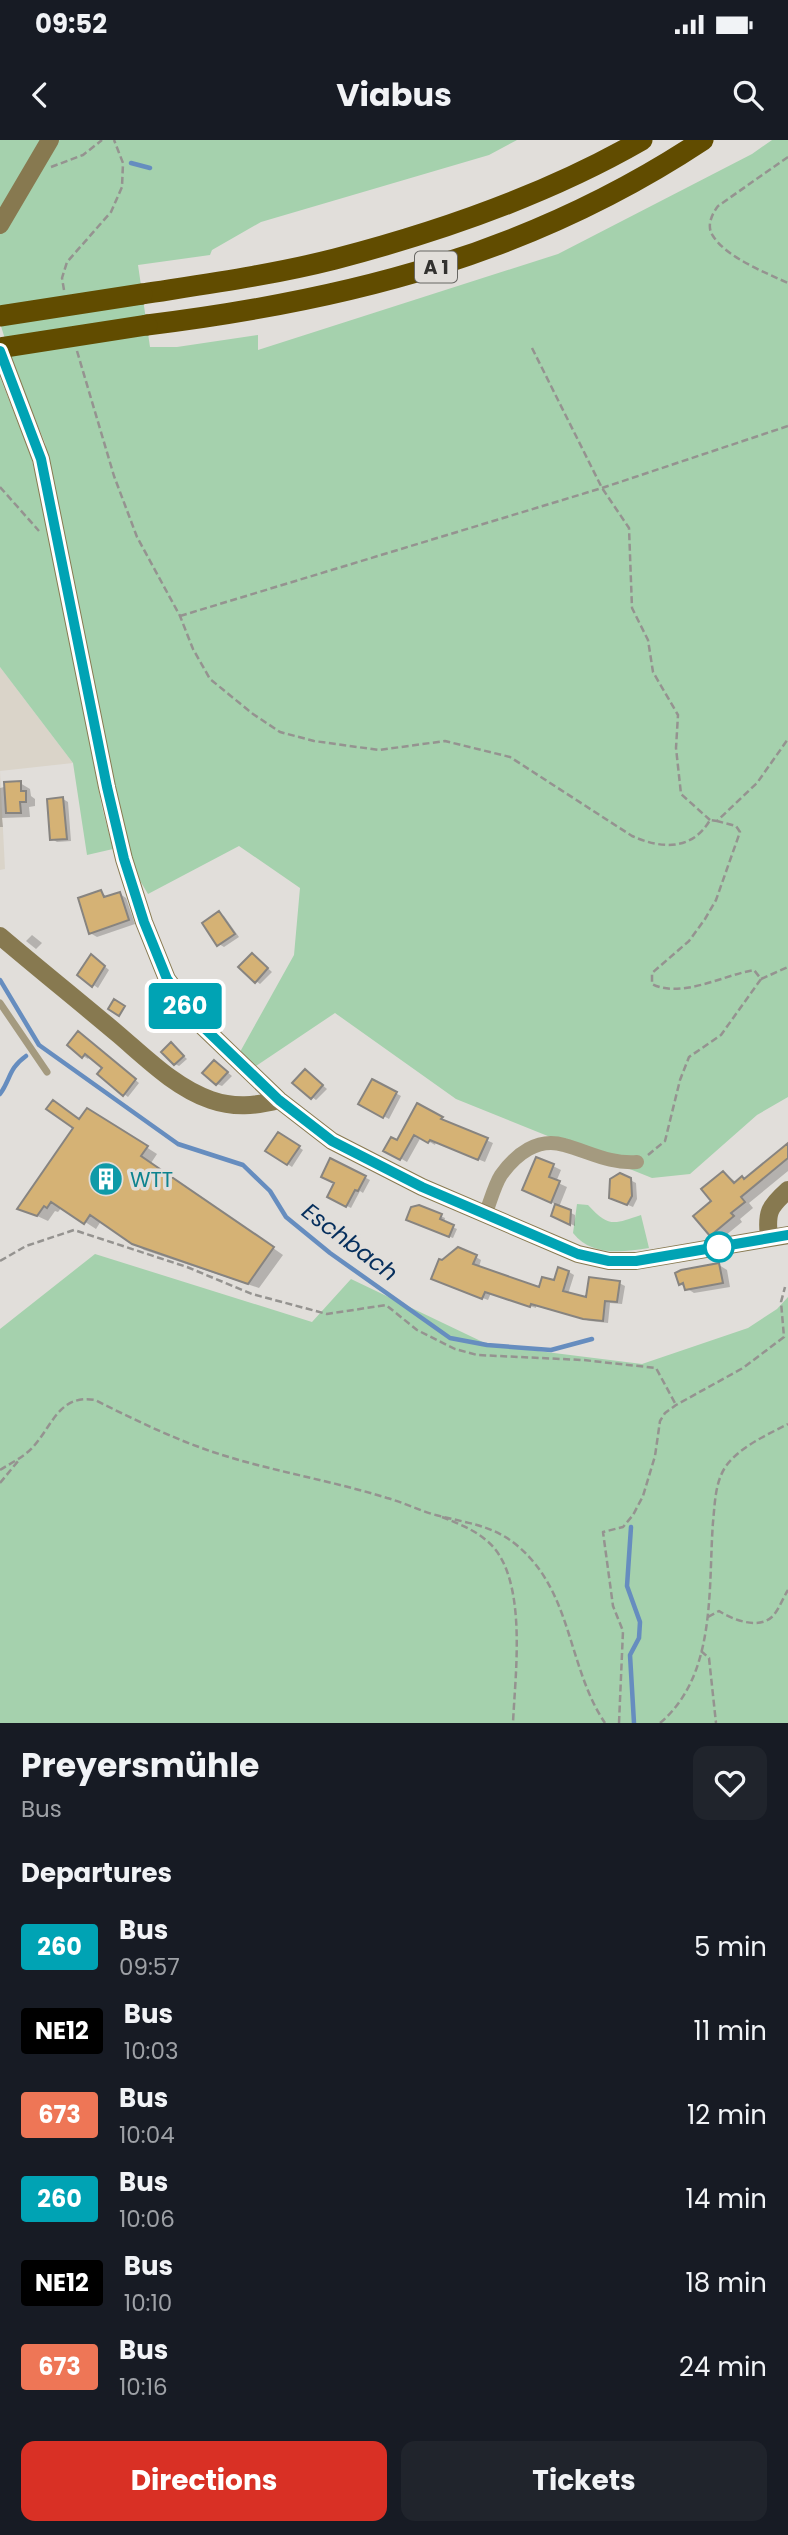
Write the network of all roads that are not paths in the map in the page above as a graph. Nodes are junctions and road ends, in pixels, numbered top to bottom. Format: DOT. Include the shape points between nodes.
graph roads {
  1 [pos="50,140"];
  2 [pos="642,140"];
  3 [pos="703,140"];
  4 [pos="0,225"];
  5 [pos="0,316"];
  6 [pos="0,349"];
  7 [pos="0,936"];
  8 [pos="0,1003"];
  9 [pos="47,1072"];
  10 [pos="279,1100"];
  11 [pos="637,1161"];
  12 [pos="788,1190"];
  13 [pos="485,1215"];
  14 [pos="788,1235"];
  15 [pos="769,1238"];
  1 -- 4 [label="main road"];
  2 -- 5 [label="highway, A 1, bridge" via="549,186 461,220 334,259"];
  3 -- 6 [label="highway, A 1, bridge" via="613,193 533,232 400,279 232,314"];
  6 -- 10 [label="main road" via="41,459 116,830 158,956 167,979 200,1024"];
  7 -- 10 [label="main road" via="189,1090 235,1105"];
  8 -- 9 [label="lane"];
  10 -- 13 [label="main road" via="351,1152"];
  11 -- 13 [label="street" via="601,1159 563,1144 534,1144 500,1176"];
  12 -- 15 [label="main road" via="770,1209"];
  13 -- 15 [label="main road" via="569,1251 617,1262"];
  14 -- 15 [label="main road"];
}
